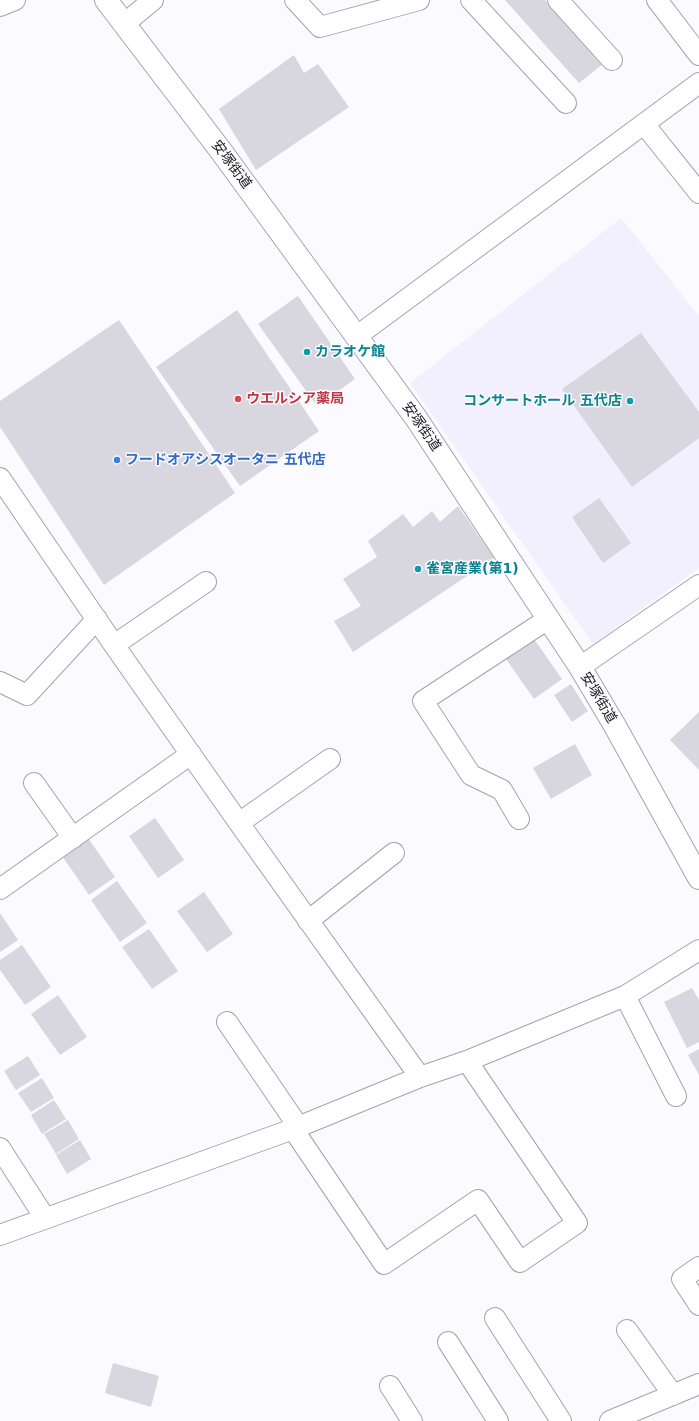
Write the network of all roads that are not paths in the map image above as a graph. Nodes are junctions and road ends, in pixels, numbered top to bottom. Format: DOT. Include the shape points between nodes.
graph roads {
  1 [pos="15,0"];
  2 [pos="106,0"];
  3 [pos="153,0"];
  4 [pos="295,0"];
  5 [pos="419,0"];
  6 [pos="471,0"];
  7 [pos="558,0"];
  8 [pos="657,0"];
  9 [pos="0,6"];
  10 [pos="124,24"];
  11 [pos="699,55"];
  12 [pos="612,60"];
  13 [pos="699,83"];
  14 [pos="566,103"];
  15 [pos="644,124"];
  16 [pos="699,193"];
  17 [pos="356,336"];
  18 [pos="3,490"];
  19 [pos="206,582"];
  20 [pos="699,586"];
  21 [pos="97,619"];
  22 [pos="548,619"];
  23 [pos="114,645"];
  24 [pos="580,667"];
  25 [pos="0,682"];
  26 [pos="191,754"];
  27 [pos="330,759"];
  28 [pos="34,783"];
  29 [pos="519,819"];
  30 [pos="239,823"];
  31 [pos="73,838"];
  32 [pos="394,853"];
  33 [pos="699,878"];
  34 [pos="0,889"];
  35 [pos="308,921"];
  36 [pos="699,950"];
  37 [pos="625,996"];
  38 [pos="227,1022"];
  39 [pos="467,1061"];
  40 [pos="420,1076"];
  41 [pos="676,1096"];
  42 [pos="295,1128"];
  43 [pos="0,1148"];
  44 [pos="45,1218"];
  45 [pos="0,1235"];
  46 [pos="699,1267"];
  47 [pos="699,1305"];
  48 [pos="495,1318"];
  49 [pos="628,1330"];
  50 [pos="448,1342"];
  51 [pos="699,1384"];
  52 [pos="390,1386"];
  53 [pos="673,1395"];
  54 [pos="412,1421"];
  55 [pos="498,1421"];
  56 [pos="561,1421"];
  57 [pos="610,1421"];
  1 -- 9 [label="street"];
  2 -- 10 [label="main road, 安塚街道"];
  3 -- 10 [label="street"];
  4 -- 5 [label="street" via="320,27"];
  6 -- 14 [label="street"];
  7 -- 12 [label="street"];
  8 -- 11 [label="street"];
  10 -- 17 [label="main road, 安塚街道" via="226,157"];
  13 -- 15 [label="street"];
  15 -- 16 [label="street"];
  15 -- 17 [label="street"];
  17 -- 22 [label="main road, 安塚街道" via="416,418"];
  18 -- 21 [label="street"];
  19 -- 23 [label="street"];
  20 -- 24 [label="street"];
  21 -- 23 [label="street"];
  21 -- 25 [label="street" via="27,695"];
  22 -- 24 [label="main road, 安塚街道"];
  22 -- 29 [label="street" via="423,701 471,775 502,790"];
  23 -- 26 [label="street"];
  24 -- 33 [label="main road, 安塚街道"];
  26 -- 30 [label="street"];
  26 -- 31 [label="street"];
  27 -- 30 [label="street"];
  28 -- 31 [label="street"];
  30 -- 35 [label="street"];
  31 -- 34 [label="street"];
  32 -- 35 [label="street"];
  35 -- 40 [label="street"];
  36 -- 37 [label="street"];
  37 -- 39 [label="street"];
  37 -- 41 [label="street"];
  38 -- 42 [label="street"];
  39 -- 40 [label="street"];
  39 -- 42 [label="street" via="577,1222 520,1262 478,1200 384,1264"];
  40 -- 42 [label="street"];
  42 -- 44 [label="street"];
  43 -- 44 [label="street"];
  44 -- 45 [label="street"];
  46 -- 47 [label="street" via="682,1279"];
  48 -- 56 [label="street"];
  49 -- 53 [label="street"];
  50 -- 55 [label="street"];
  51 -- 53 [label="street"];
  52 -- 54 [label="street"];
  53 -- 57 [label="street"];
}
